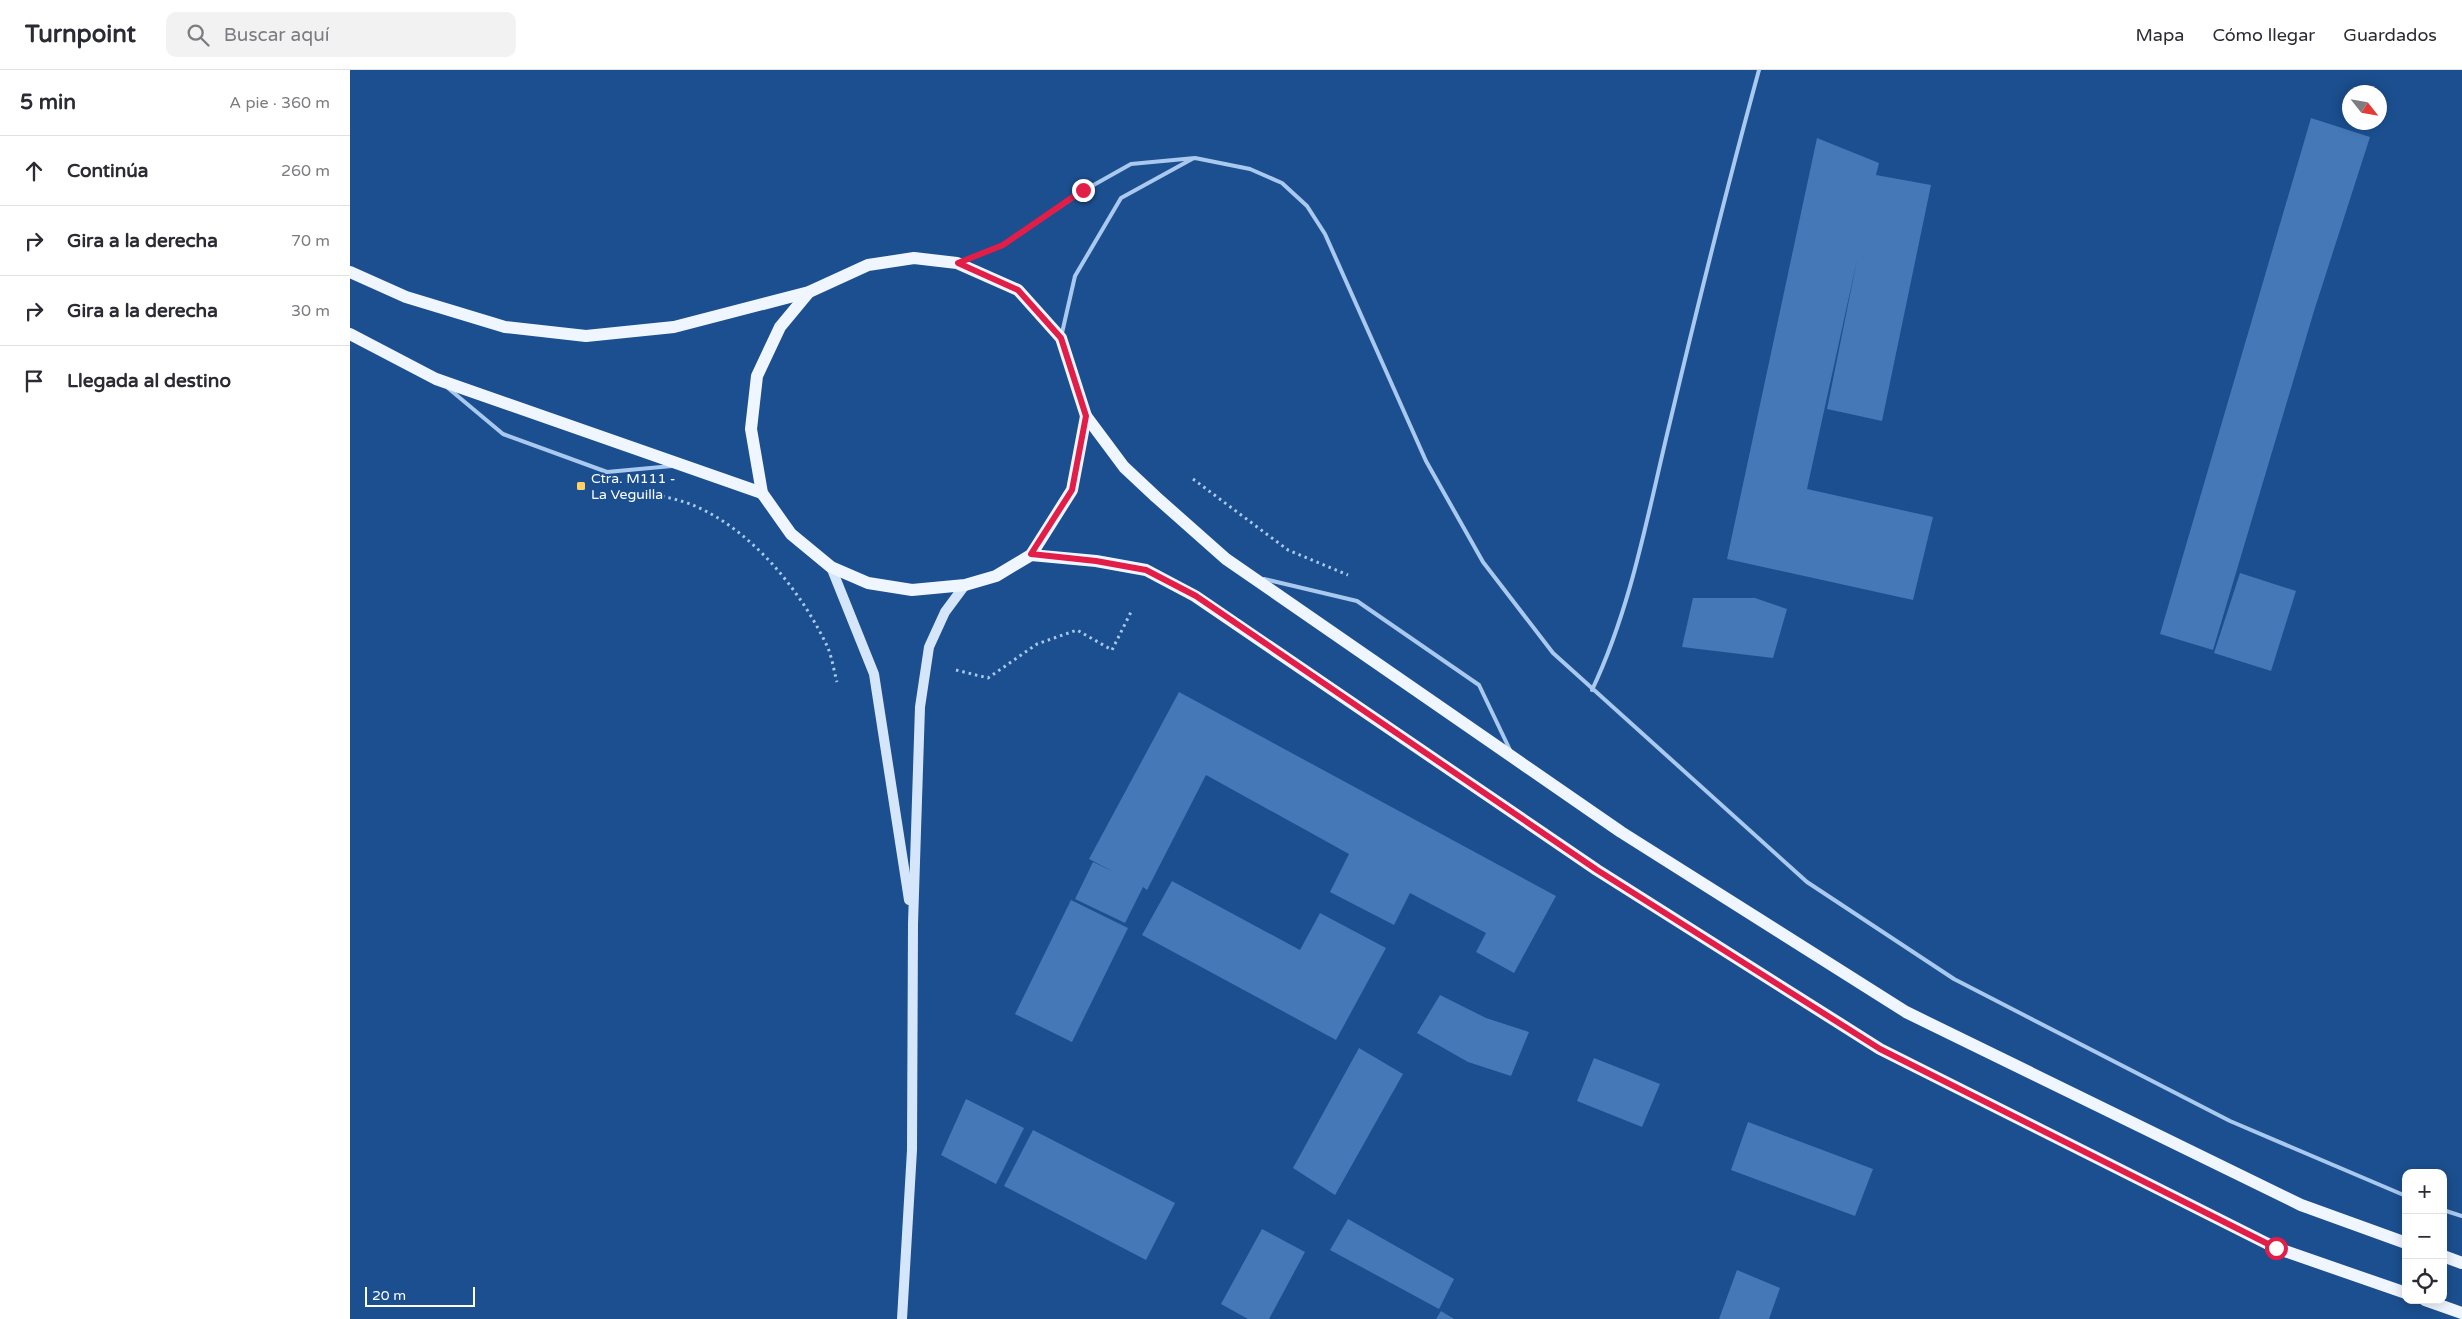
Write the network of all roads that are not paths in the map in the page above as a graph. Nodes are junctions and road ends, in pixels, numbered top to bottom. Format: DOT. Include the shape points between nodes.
graph roads {
  1 [pos="1759,70"];
  2 [pos="1195,158"];
  3 [pos="958,263"];
  4 [pos="350,272"];
  5 [pos="809,292"];
  6 [pos="350,334"];
  7 [pos="1061,338"];
  8 [pos="436,379"];
  9 [pos="1086,416"];
  10 [pos="683,465"];
  11 [pos="762,493"];
  12 [pos="1031,554"];
  13 [pos="831,567"];
  14 [pos="1250,576"];
  15 [pos="965,585"];
  16 [pos="1592,690"];
  17 [pos="1513,757"];
  18 [pos="913,924"];
  19 [pos="2402,1194"];
  20 [pos="2447,1211"];
  21 [pos="2462,1216"];
  22 [pos="2402,1242"];
  23 [pos="2447,1257"];
  24 [pos="2462,1263"];
  25 [pos="2402,1293"];
  26 [pos="2436,1304"];
  27 [pos="2462,1313"];
  28 [pos="902,1319"];
  1 -- 16 [label="lane" via="1716,229 1634,573 1610,653"];
  2 -- 3 [label="lane" via="1131,164 1083,190 1003,245"];
  2 -- 7 [label="lane" via="1121,198 1075,276"];
  2 -- 16 [label="lane" via="1250,169 1282,183 1307,206 1325,234 1426,461 1483,562 1553,652"];
  3 -- 5 [label="main road" via="914,258 868,266"];
  3 -- 7 [label="main road" via="1018,290"];
  4 -- 5 [label="main road" via="406,297 505,327 586,336 674,327"];
  5 -- 11 [label="main road" via="780,327 757,376 751,429"];
  6 -- 8 [label="main road"];
  7 -- 9 [label="main road"];
  8 -- 10 [label="main road"];
  8 -- 10 [label="lane" via="503,434 607,472"];
  9 -- 12 [label="main road" via="1072,490"];
  9 -- 14 [label="main road" via="1124,467 1226,559"];
  10 -- 11 [label="main road"];
  11 -- 13 [label="main road" via="792,534"];
  12 -- 15 [label="main road" via="996,576"];
  12 -- 25 [label="main road" via="1146,570 1196,596 1597,870 1880,1049 2276,1248"];
  13 -- 15 [label="main road" via="868,583 912,590"];
  13 -- 18 [label="main road" via="874,674"];
  14 -- 17 [label="main road"];
  14 -- 17 [label="lane" via="1357,602 1480,685"];
  15 -- 18 [label="main road" via="945,612 929,647 925,666 920,708"];
  16 -- 19 [label="lane" via="1806,882 1954,979 2230,1121"];
  17 -- 22 [label="main road" via="1621,832 1906,1012 2301,1205"];
  18 -- 28 [label="main road" via="912,1150"];
  20 -- 21 [label="lane"];
  23 -- 24 [label="main road"];
  26 -- 27 [label="main road"];
}
